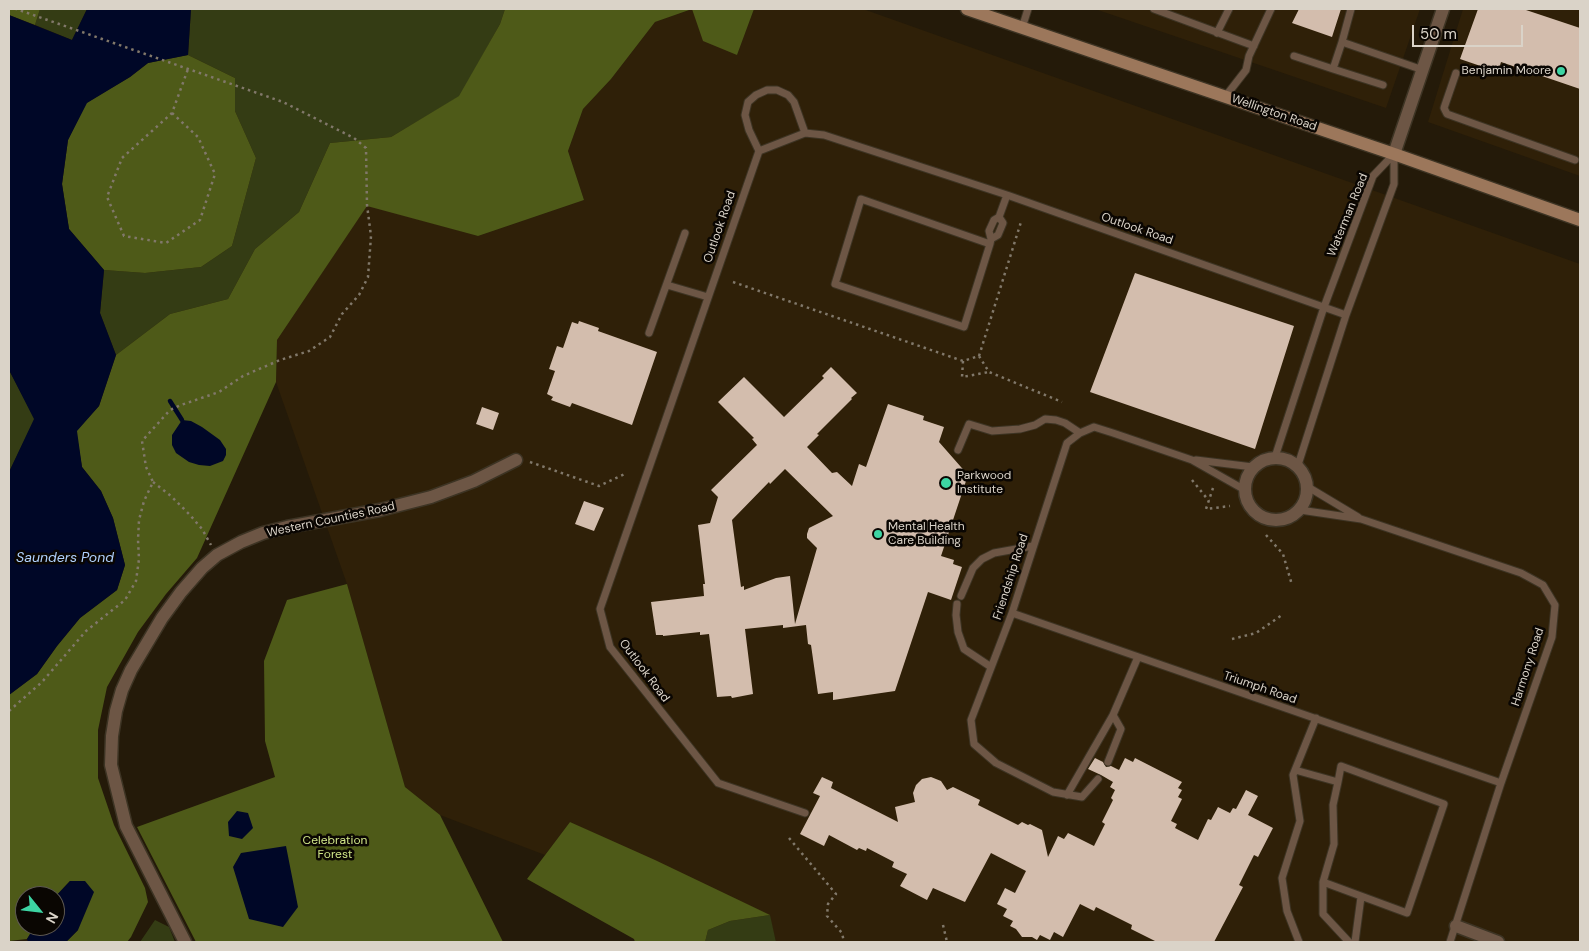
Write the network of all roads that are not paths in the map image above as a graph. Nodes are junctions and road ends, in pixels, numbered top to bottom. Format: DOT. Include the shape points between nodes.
graph roads {
  1 [pos="967,9"];
  2 [pos="1028,9"];
  3 [pos="1154,9"];
  4 [pos="1229,9"];
  5 [pos="1271,9"];
  6 [pos="1351,9"];
  7 [pos="1443,9"];
  8 [pos="1022,28"];
  9 [pos="1217,33"];
  10 [pos="1342,42"];
  11 [pos="1254,46"];
  12 [pos="1294,56"];
  13 [pos="1333,68"];
  14 [pos="1423,70"];
  15 [pos="1456,73"];
  16 [pos="1383,85"];
  17 [pos="1225,96"];
  18 [pos="806,133"];
  19 [pos="759,151"];
  20 [pos="1394,154"];
  21 [pos="1575,160"];
  22 [pos="1007,195"];
  23 [pos="1580,220"];
  24 [pos="685,233"];
  25 [pos="991,242"];
  26 [pos="667,285"];
  27 [pos="708,297"];
  28 [pos="1324,307"];
  29 [pos="1346,315"];
  30 [pos="649,334"];
  31 [pos="1080,433"];
  32 [pos="958,450"];
  33 [pos="1275,457"];
  34 [pos="1192,460"];
  35 [pos="522,461"];
  36 [pos="1298,465"];
  37 [pos="1253,467"];
  38 [pos="1308,487"];
  39 [pos="1245,490"];
  40 [pos="1300,510"];
  41 [pos="1361,519"];
  42 [pos="1034,546"];
  43 [pos="960,596"];
  44 [pos="958,604"];
  45 [pos="1012,613"];
  46 [pos="1138,657"];
  47 [pos="991,667"];
  48 [pos="1113,715"];
  49 [pos="1316,718"];
  50 [pos="1108,762"];
  51 [pos="1295,770"];
  52 [pos="1098,779"];
  53 [pos="1338,782"];
  54 [pos="1501,783"];
  55 [pos="1067,795"];
  56 [pos="805,813"];
  57 [pos="1323,882"];
  58 [pos="1361,897"];
  59 [pos="1456,926"];
  60 [pos="185,942"];
  61 [pos="1299,942"];
  62 [pos="1349,942"];
  63 [pos="1355,942"];
  64 [pos="1450,942"];
  65 [pos="1498,942"];
  1 -- 8 [label="main road, Wellington Road"];
  2 -- 8 [label="lane"];
  3 -- 9 [label="lane"];
  4 -- 9 [label="lane"];
  5 -- 11 [label="lane"];
  6 -- 10 [label="lane"];
  7 -- 14 [label="street"];
  8 -- 17 [label="main road, Wellington Road"];
  9 -- 11 [label="lane"];
  10 -- 13 [label="lane"];
  10 -- 14 [label="lane"];
  11 -- 17 [label="lane" via="1246,70"];
  12 -- 13 [label="lane"];
  13 -- 16 [label="lane"];
  14 -- 20 [label="street"];
  15 -- 21 [label="lane" via="1444,105 1447,114"];
  17 -- 20 [label="main road, Wellington Road"];
  18 -- 19 [label="lane"];
  18 -- 19 [label="lane" via="788,95 767,90 748,102 745,115 748,130"];
  18 -- 22 [label="lane, Outlook Road" via="824,135"];
  19 -- 27 [label="lane, Outlook Road"];
  20 -- 23 [label="main road, Wellington Road"];
  20 -- 28 [label="lane, Waterman Road" via="1373,176"];
  20 -- 29 [label="lane" via="1394,184"];
  22 -- 25 [label="lane" via="999,217 989,231"];
  22 -- 28 [label="lane, Outlook Road"];
  24 -- 26 [label="lane"];
  25 -- 25 [label="lane" via="964,327 835,284 861,199"];
  26 -- 27 [label="lane"];
  26 -- 30 [label="lane"];
  27 -- 56 [label="lane, Outlook Road" via="600,609 610,647 718,783"];
  28 -- 29 [label="lane, Outlook Road"];
  28 -- 33 [label="lane, Waterman Road"];
  29 -- 36 [label="lane"];
  31 -- 32 [label="lane" via="1056,420 1045,420 1020,429 992,431 969,424"];
  31 -- 34 [label="lane" via="1094,427"];
  31 -- 42 [label="lane, Friendship Road" via="1067,443"];
  33 -- 36 [label="street"];
  33 -- 37 [label="street"];
  34 -- 37 [label="lane"];
  34 -- 39 [label="lane"];
  35 -- 60 [label="street, Western Counties Road" via="431,497 287,527 241,542 202,568 162,618 131,670 116,711 111,765 126,826"];
  36 -- 38 [label="street"];
  37 -- 39 [label="street"];
  38 -- 40 [label="street"];
  38 -- 41 [label="lane, Harmony Road"];
  39 -- 40 [label="street" via="1255,512 1266,519 1278,520"];
  40 -- 41 [label="lane, Harmony Road"];
  41 -- 54 [label="lane, Harmony Road" via="1521,573 1543,585 1556,604 1552,637"];
  42 -- 43 [label="lane" via="982,559 973,568"];
  42 -- 45 [label="lane, Friendship Road"];
  44 -- 47 [label="lane" via="958,632 964,649"];
  45 -- 46 [label="lane, Triumph Road"];
  45 -- 47 [label="lane, Friendship Road"];
  46 -- 48 [label="lane"];
  46 -- 49 [label="lane, Triumph Road"];
  47 -- 55 [label="lane, Friendship Road" via="971,720 974,744 996,763 1053,792"];
  48 -- 50 [label="lane" via="1121,729"];
  48 -- 55 [label="lane"];
  49 -- 51 [label="lane"];
  49 -- 54 [label="lane, Triumph Road"];
  51 -- 53 [label="lane"];
  51 -- 61 [label="lane" via="1300,821 1282,878 1287,911"];
  52 -- 55 [label="lane" via="1082,798"];
  53 -- 57 [label="lane" via="1332,805 1334,844"];
  53 -- 58 [label="lane" via="1342,766 1444,804 1407,913"];
  54 -- 59 [label="lane, Harmony Road"];
  57 -- 58 [label="lane"];
  57 -- 62 [label="lane" via="1324,914"];
  58 -- 63 [label="lane"];
  59 -- 64 [label="lane, Harmony Road"];
  59 -- 65 [label="street"];
}
